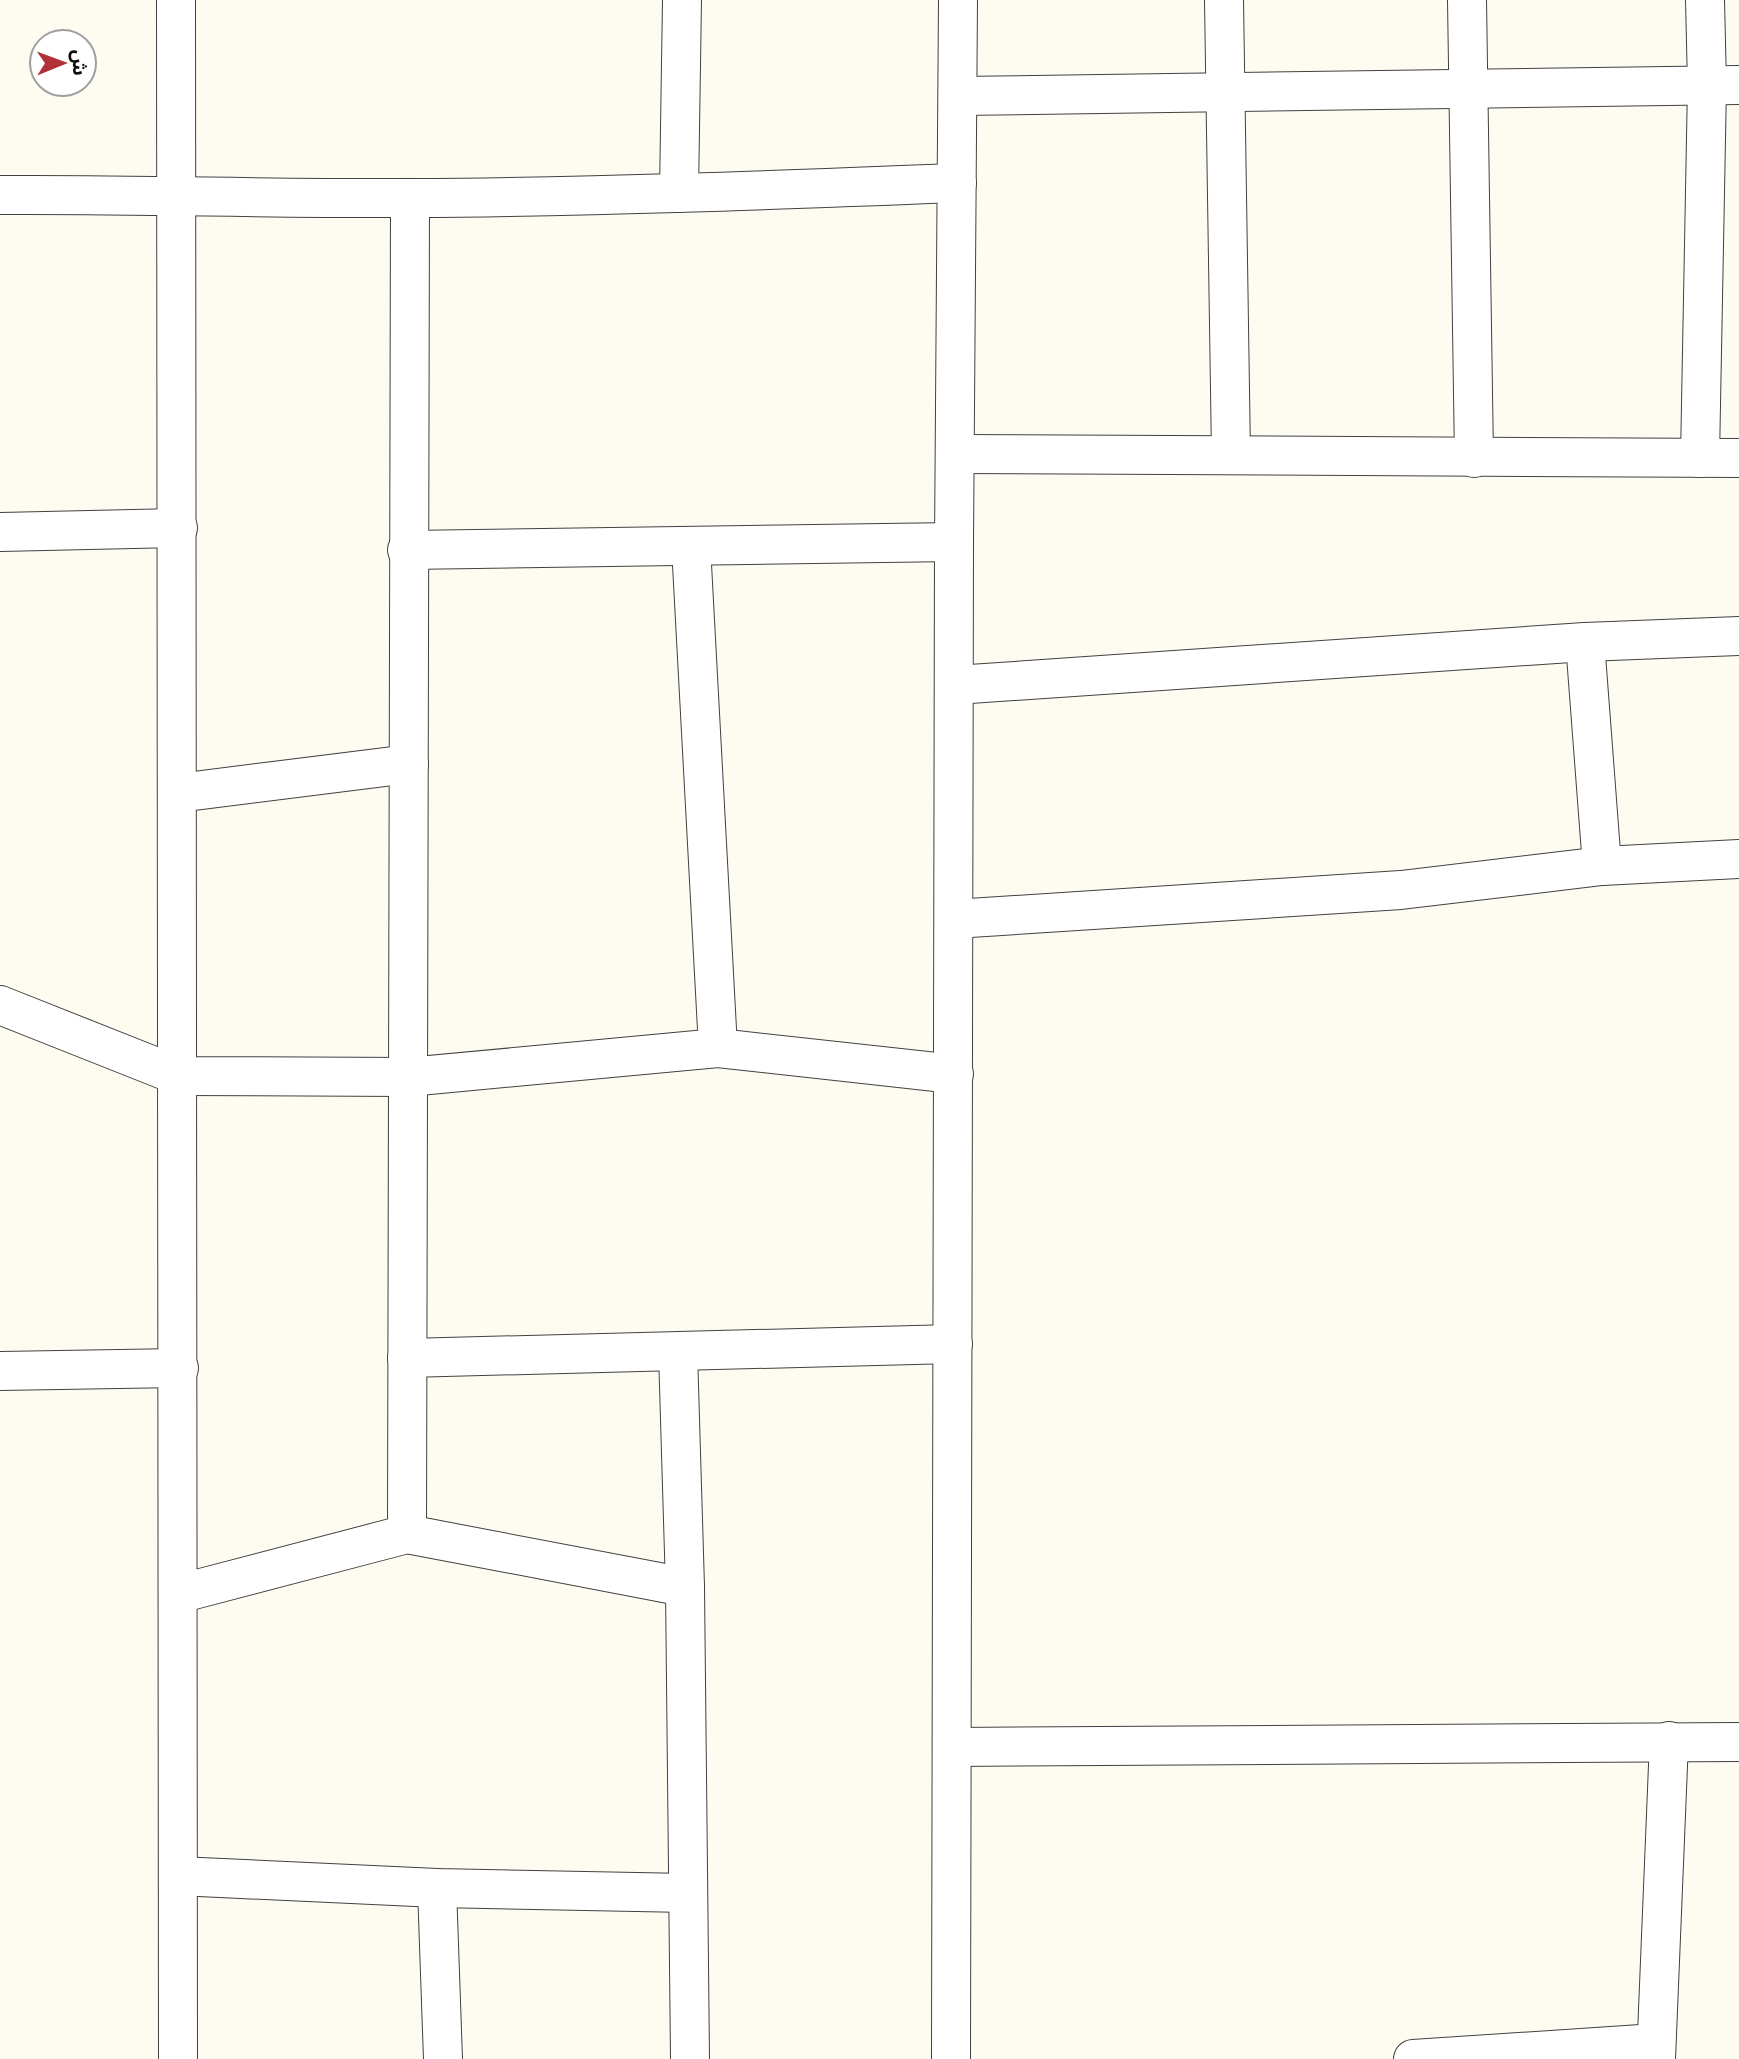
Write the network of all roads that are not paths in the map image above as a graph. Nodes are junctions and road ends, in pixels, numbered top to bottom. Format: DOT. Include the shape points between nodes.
graph roads {
  1 [pos="176,0"];
  2 [pos="682,0"];
  3 [pos="958,0"];
  4 [pos="1224,0"];
  5 [pos="1467,0"];
  6 [pos="1705,0"];
  7 [pos="1723,85"];
  8 [pos="1468,89"];
  9 [pos="1224,92"];
  10 [pos="958,96"];
  11 [pos="957,183"];
  12 [pos="679,193"];
  13 [pos="178,194"];
  14 [pos="0,195"];
  15 [pos="410,198"];
  16 [pos="956,453"];
  17 [pos="1231,455"];
  18 [pos="1474,458"];
  19 [pos="1700,458"];
  20 [pos="1739,458"];
  21 [pos="178,528"];
  22 [pos="0,532"];
  23 [pos="954,542"];
  24 [pos="691,546"];
  25 [pos="407,550"];
  26 [pos="1739,636"];
  27 [pos="1585,642"];
  28 [pos="955,685"];
  29 [pos="409,764"];
  30 [pos="178,793"];
  31 [pos="1739,859"];
  32 [pos="1602,866"];
  33 [pos="954,919"];
  34 [pos="0,1005"];
  35 [pos="718,1048"];
  36 [pos="954,1074"];
  37 [pos="179,1076"];
  38 [pos="408,1077"];
  39 [pos="953,1344"];
  40 [pos="678,1352"];
  41 [pos="407,1358"];
  42 [pos="178,1368"];
  43 [pos="0,1371"];
  44 [pos="407,1534"];
  45 [pos="685,1587"];
  46 [pos="178,1594"];
  47 [pos="1669,1741"];
  48 [pos="1739,1742"];
  49 [pos="952,1747"];
  50 [pos="178,1876"];
  51 [pos="437,1888"];
  52 [pos="688,1893"];
  53 [pos="1656,2051"];
  54 [pos="178,2059"];
  55 [pos="443,2059"];
  56 [pos="690,2059"];
  57 [pos="951,2059"];
  58 [pos="1413,2059"];
  1 -- 13 [label="street"];
  2 -- 12 [label="street"];
  3 -- 10 [label="street"];
  4 -- 9 [label="street"];
  5 -- 8 [label="street"];
  6 -- 7 [label="street"];
  7 -- 8 [label="street"];
  7 -- 19 [label="street"];
  8 -- 9 [label="street"];
  8 -- 18 [label="street"];
  9 -- 10 [label="street"];
  9 -- 17 [label="street"];
  10 -- 11 [label="street"];
  11 -- 12 [label="street"];
  11 -- 16 [label="street"];
  12 -- 15 [label="street"];
  13 -- 14 [label="street"];
  13 -- 15 [label="street"];
  13 -- 21 [label="street"];
  15 -- 25 [label="street"];
  16 -- 17 [label="street"];
  16 -- 23 [label="street"];
  17 -- 18 [label="street"];
  18 -- 19 [label="street"];
  19 -- 20 [label="street"];
  21 -- 22 [label="street"];
  21 -- 30 [label="street"];
  23 -- 24 [label="street"];
  23 -- 28 [label="street"];
  24 -- 25 [label="street"];
  24 -- 35 [label="street"];
  25 -- 29 [label="street"];
  26 -- 27 [label="street"];
  27 -- 28 [label="street"];
  27 -- 32 [label="street"];
  28 -- 33 [label="street"];
  29 -- 30 [label="street"];
  29 -- 38 [label="street"];
  30 -- 37 [label="street"];
  31 -- 32 [label="street"];
  32 -- 33 [label="street" via="1401,890"];
  33 -- 36 [label="street"];
  34 -- 37 [label="street"];
  35 -- 36 [label="street"];
  35 -- 38 [label="street"];
  36 -- 39 [label="street"];
  37 -- 38 [label="street"];
  37 -- 42 [label="street"];
  38 -- 41 [label="street"];
  39 -- 40 [label="street"];
  39 -- 49 [label="street"];
  40 -- 41 [label="street"];
  40 -- 45 [label="street"];
  41 -- 44 [label="street"];
  42 -- 43 [label="street"];
  42 -- 46 [label="street"];
  44 -- 45 [label="street"];
  44 -- 46 [label="street"];
  45 -- 52 [label="street"];
  46 -- 50 [label="street"];
  47 -- 48 [label="street"];
  47 -- 49 [label="street"];
  47 -- 53 [label="street"];
  49 -- 57 [label="street"];
  50 -- 51 [label="street"];
  50 -- 54 [label="street"];
  51 -- 52 [label="street"];
  51 -- 55 [label="street"];
  52 -- 56 [label="street"];
  53 -- 58 [label="street"];
}
